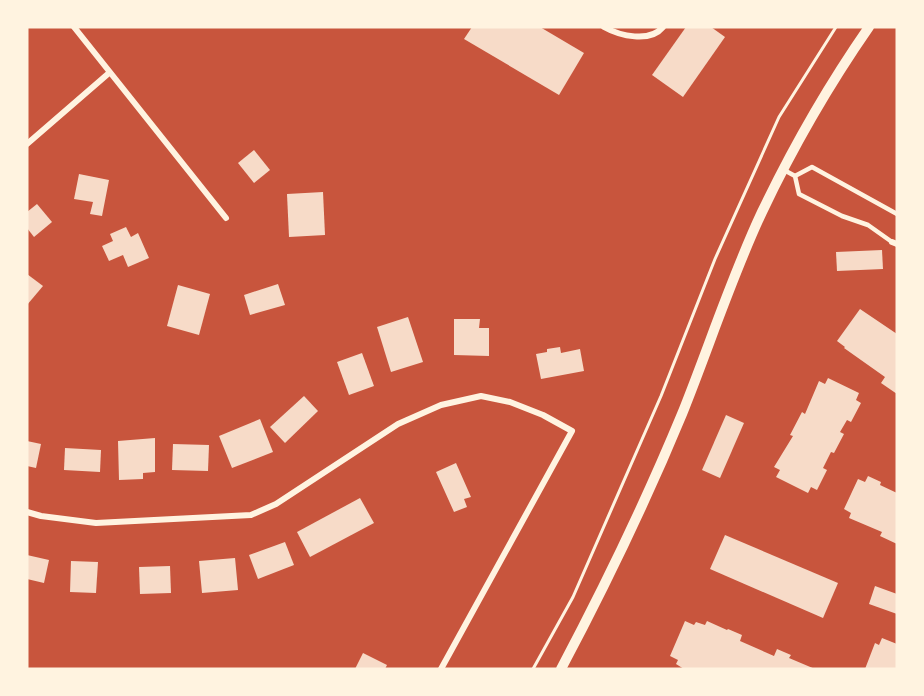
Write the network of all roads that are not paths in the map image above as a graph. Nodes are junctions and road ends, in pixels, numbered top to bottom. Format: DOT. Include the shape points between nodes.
graph roads {
  1 [pos="74,27"];
  2 [pos="604,27"];
  3 [pos="663,27"];
  4 [pos="869,27"];
  5 [pos="109,73"];
  6 [pos="27,144"];
  7 [pos="784,170"];
  8 [pos="795,176"];
  9 [pos="897,214"];
  10 [pos="225,218"];
  11 [pos="895,243"];
  12 [pos="27,512"];
  13 [pos="441,669"];
  14 [pos="561,669"];
  1 -- 5 [label="street"];
  2 -- 3 [label="street" via="631,37"];
  4 -- 7 [label="street" via="822,98"];
  5 -- 6 [label="street"];
  5 -- 10 [label="street"];
  7 -- 8 [label="lane"];
  7 -- 14 [label="street" via="741,260 654,480"];
  8 -- 9 [label="lane" via="812,167"];
  8 -- 11 [label="lane" via="799,194 868,225"];
  12 -- 13 [label="street" via="96,523 251,515 276,504 398,424 441,405 481,396 510,402 572,431"];
}
